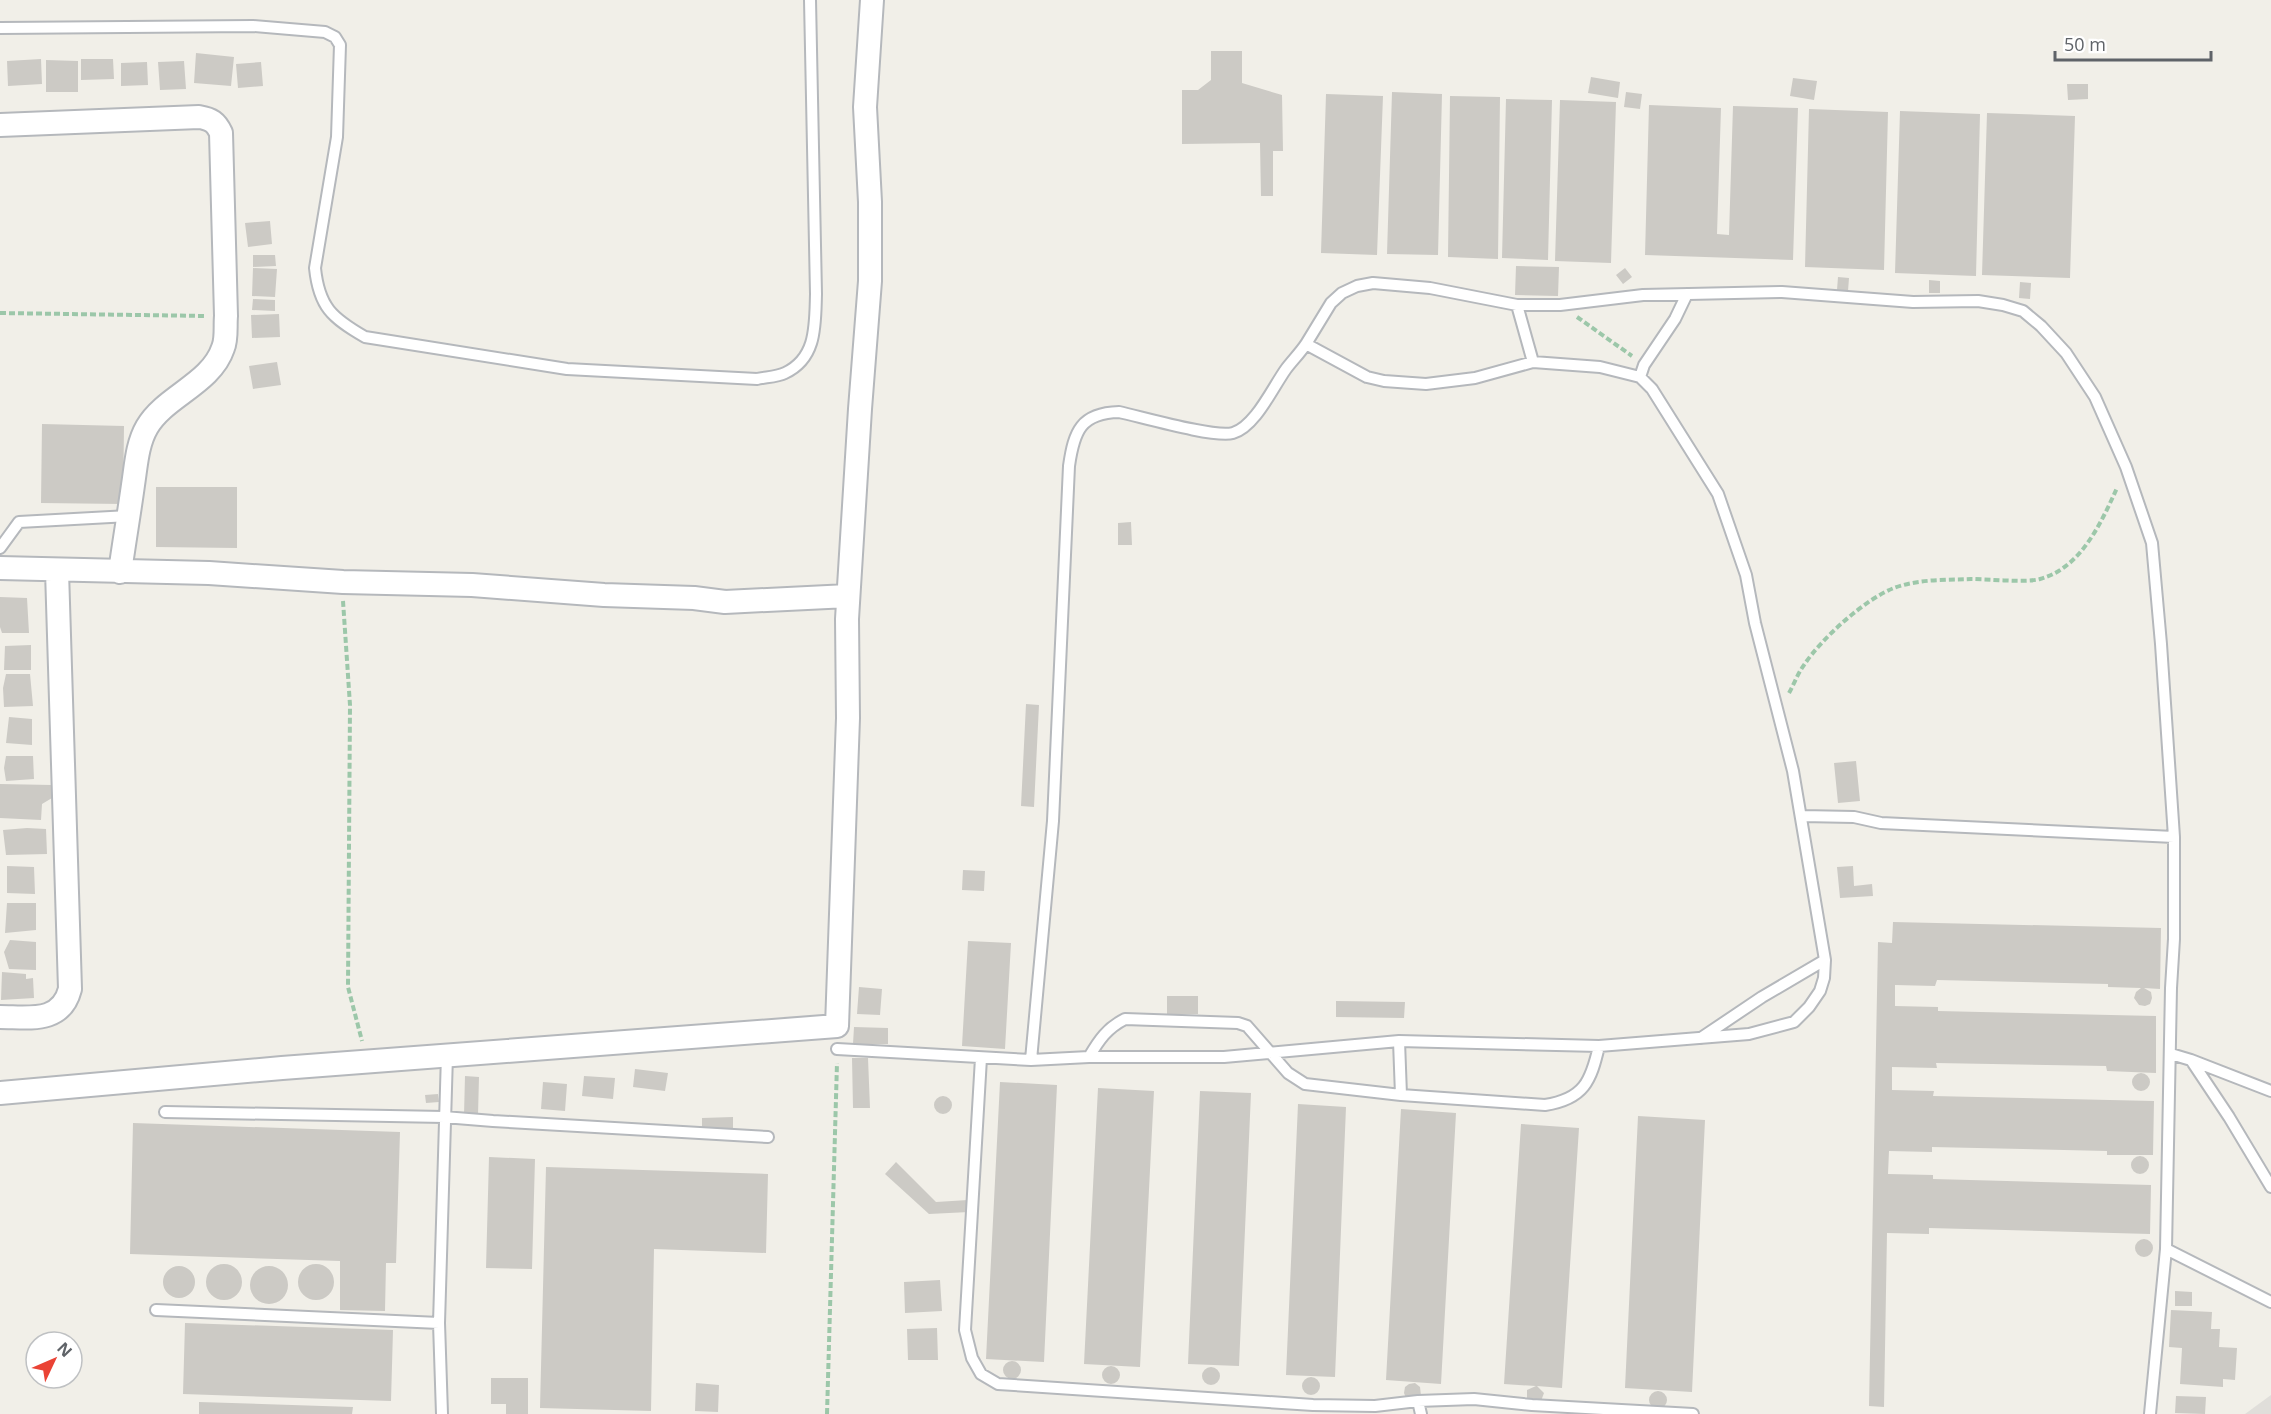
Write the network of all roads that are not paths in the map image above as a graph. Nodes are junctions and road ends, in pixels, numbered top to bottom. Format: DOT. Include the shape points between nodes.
graph roads {
  1 [pos="810,0"];
  2 [pos="872,0"];
  3 [pos="0,28"];
  4 [pos="0,125"];
  5 [pos="1687,294"];
  6 [pos="1517,305"];
  7 [pos="1306,344"];
  8 [pos="1533,362"];
  9 [pos="1640,376"];
  10 [pos="129,516"];
  11 [pos="0,548"];
  12 [pos="0,568"];
  13 [pos="120,572"];
  14 [pos="57,577"];
  15 [pos="208,580"];
  16 [pos="0,583"];
  17 [pos="848,596"];
  18 [pos="1802,816"];
  19 [pos="2174,837"];
  20 [pos="1825,960"];
  21 [pos="0,1017"];
  22 [pos="1700,1038"];
  23 [pos="1399,1041"];
  24 [pos="1599,1046"];
  25 [pos="837,1049"];
  26 [pos="1270,1053"];
  27 [pos="2170,1054"];
  28 [pos="447,1055"];
  29 [pos="1089,1057"];
  30 [pos="981,1058"];
  31 [pos="1031,1060"];
  32 [pos="2191,1060"];
  33 [pos="2271,1091"];
  34 [pos="0,1093"];
  35 [pos="1401,1095"];
  36 [pos="165,1112"];
  37 [pos="444,1117"];
  38 [pos="768,1137"];
  39 [pos="2271,1187"];
  40 [pos="2166,1248"];
  41 [pos="2271,1302"];
  42 [pos="156,1310"];
  43 [pos="439,1323"];
  44 [pos="1418,1401"];
  45 [pos="442,1414"];
  46 [pos="1421,1414"];
  47 [pos="1693,1414"];
  48 [pos="2150,1414"];
  1 -- 3 [label="lane" via="814,339 803,361 784,374 757,379 567,369 365,337 341,323 327,309 317,289 315,268 337,137 340,45 325,32 253,26"];
  2 -- 17 [label="street" via="865,107 870,281"];
  4 -- 10 [label="street" via="199,117 210,119 221,133 224,346 208,370 148,425 138,456"];
  5 -- 6 [label="lane"];
  5 -- 9 [label="lane"];
  5 -- 19 [label="lane" via="1782,292 2003,304 2023,311 2066,353 2095,397 2126,467 2152,543"];
  6 -- 7 [label="lane" via="1430,288 1373,283 1357,286 1336,298"];
  6 -- 8 [label="lane"];
  7 -- 8 [label="lane" via="1384,381 1426,384 1474,378"];
  7 -- 31 [label="lane" via="1256,413 1244,427 1233,432 1217,433 1113,412 1094,416 1073,439 1053,821"];
  8 -- 9 [label="lane" via="1600,367"];
  9 -- 18 [label="lane" via="1659,399 1718,494 1746,575"];
  10 -- 11 [label="lane" via="19,522"];
  10 -- 13 [label="street"];
  12 -- 14 [label="street"];
  13 -- 14 [label="street"];
  13 -- 15 [label="street"];
  14 -- 15 [label="street"];
  14 -- 16 [label="street"];
  14 -- 21 [label="street" via="70,989 67,1002 43,1017"];
  15 -- 17 [label="street" via="471,590 692,610 725,602"];
  17 -- 28 [label="street" via="848,718 837,1026"];
  18 -- 19 [label="lane"];
  18 -- 20 [label="lane"];
  19 -- 27 [label="lane"];
  20 -- 22 [label="lane"];
  20 -- 22 [label="lane" via="1820,992 1794,1022 1749,1034"];
  22 -- 24 [label="lane"];
  23 -- 24 [label="lane"];
  23 -- 26 [label="lane"];
  23 -- 35 [label="lane"];
  24 -- 35 [label="lane" via="1587,1083 1563,1102 1545,1105"];
  25 -- 30 [label="lane"];
  26 -- 29 [label="lane"];
  26 -- 29 [label="lane" via="1247,1026 1238,1023 1125,1019 1100,1037"];
  26 -- 35 [label="lane" via="1288,1073 1305,1084"];
  27 -- 32 [label="lane"];
  27 -- 40 [label="lane"];
  28 -- 34 [label="street"];
  28 -- 37 [label="lane"];
  29 -- 31 [label="lane"];
  30 -- 31 [label="lane"];
  30 -- 44 [label="lane" via="965,1330 981,1374 998,1384 1313,1405 1375,1406"];
  32 -- 33 [label="lane"];
  32 -- 39 [label="lane"];
  36 -- 37 [label="lane"];
  37 -- 38 [label="lane"];
  37 -- 43 [label="lane"];
  40 -- 41 [label="lane"];
  40 -- 48 [label="lane"];
  42 -- 43 [label="lane"];
  43 -- 45 [label="lane"];
  44 -- 46 [label="lane"];
  44 -- 47 [label="lane" via="1474,1399"];
}
